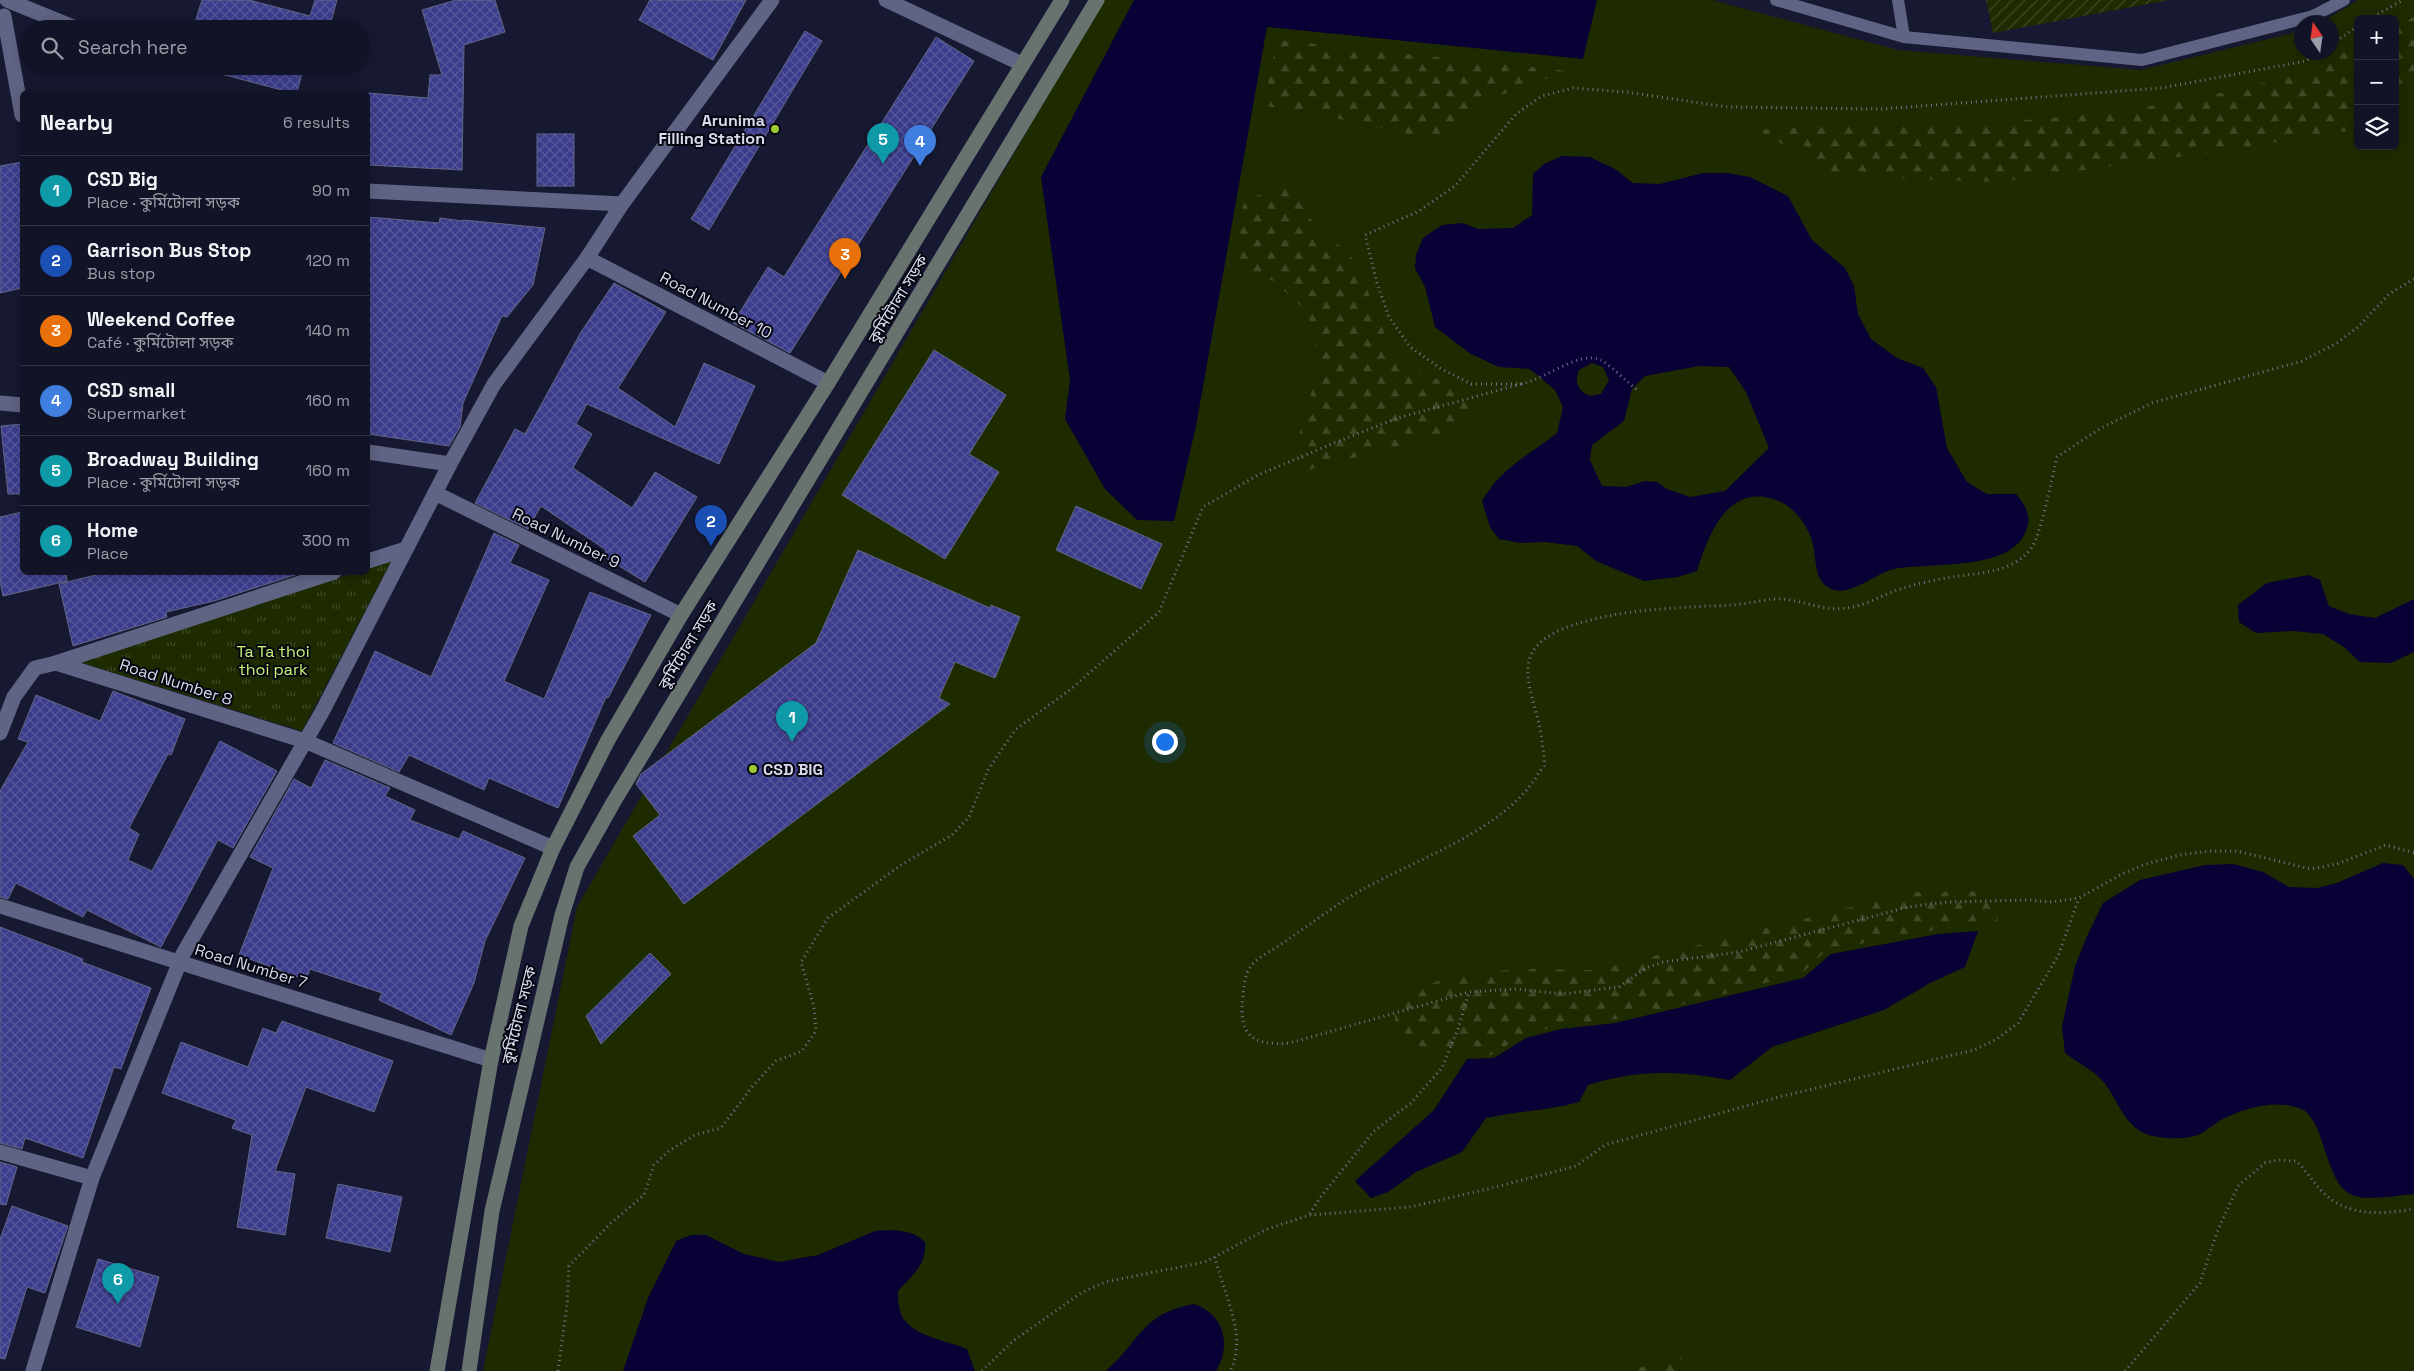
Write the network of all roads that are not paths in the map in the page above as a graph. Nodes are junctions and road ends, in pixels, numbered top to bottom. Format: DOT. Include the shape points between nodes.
graph roads {
  1 [pos="7,0"];
  2 [pos="772,0"];
  3 [pos="886,0"];
  4 [pos="1062,0"];
  5 [pos="1097,0"];
  6 [pos="1776,0"];
  7 [pos="1898,0"];
  8 [pos="2344,0"];
  9 [pos="4,16"];
  10 [pos="56,20"];
  11 [pos="1904,38"];
  12 [pos="1022,64"];
  13 [pos="20,104"];
  14 [pos="370,191"];
  15 [pos="622,204"];
  16 [pos="587,258"];
  17 [pos="828,383"];
  18 [pos="0,403"];
  19 [pos="20,405"];
  20 [pos="370,452"];
  21 [pos="450,464"];
  22 [pos="435,493"];
  23 [pos="406,549"];
  24 [pos="370,561"];
  25 [pos="325,575"];
  26 [pos="681,615"];
  27 [pos="56,663"];
  28 [pos="0,732"];
  29 [pos="305,741"];
  30 [pos="553,848"];
  31 [pos="0,906"];
  32 [pos="180,963"];
  33 [pos="491,1060"];
  34 [pos="0,1152"];
  35 [pos="92,1178"];
  36 [pos="33,1371"];
  37 [pos="437,1371"];
  38 [pos="469,1371"];
  1 -- 10 [label="street"];
  2 -- 15 [label="street"];
  3 -- 12 [label="street"];
  4 -- 12 [label="main road, কুর্মিটোলা সড়ক"];
  5 -- 38 [label="main road, কুর্মিটোলা সড়ক" via="577,867 559,924 492,1211"];
  6 -- 11 [label="lane"];
  7 -- 11 [label="lane"];
  8 -- 11 [label="lane" via="2313,16 2142,60"];
  9 -- 13 [label="street"];
  12 -- 17 [label="main road, কুর্মিটোলা সড়ক"];
  14 -- 15 [label="street"];
  15 -- 16 [label="street"];
  16 -- 17 [label="street, Road Number 10"];
  16 -- 21 [label="street" via="494,384"];
  17 -- 26 [label="main road, কুর্মিটোলা সড়ক"];
  18 -- 19 [label="street"];
  20 -- 21 [label="street"];
  21 -- 22 [label="street"];
  22 -- 23 [label="street"];
  22 -- 26 [label="street, Road Number 9"];
  23 -- 24 [label="street"];
  23 -- 29 [label="street"];
  25 -- 27 [label="street, Road Number 8"];
  26 -- 30 [label="main road, কুর্মিটোলা সড়ক" via="608,740"];
  27 -- 28 [label="street" via="35,668 14,697"];
  27 -- 29 [label="street, Road Number 8"];
  29 -- 30 [label="street, Road Number 8"];
  29 -- 32 [label="street"];
  30 -- 33 [label="main road, কুর্মিটোলা সড়ক" via="521,926"];
  31 -- 32 [label="street, Road Number 7"];
  32 -- 33 [label="street, Road Number 7"];
  32 -- 35 [label="street"];
  33 -- 37 [label="main road, কুর্মিটোলা সড়ক"];
  34 -- 35 [label="street"];
  35 -- 36 [label="street"];
}
